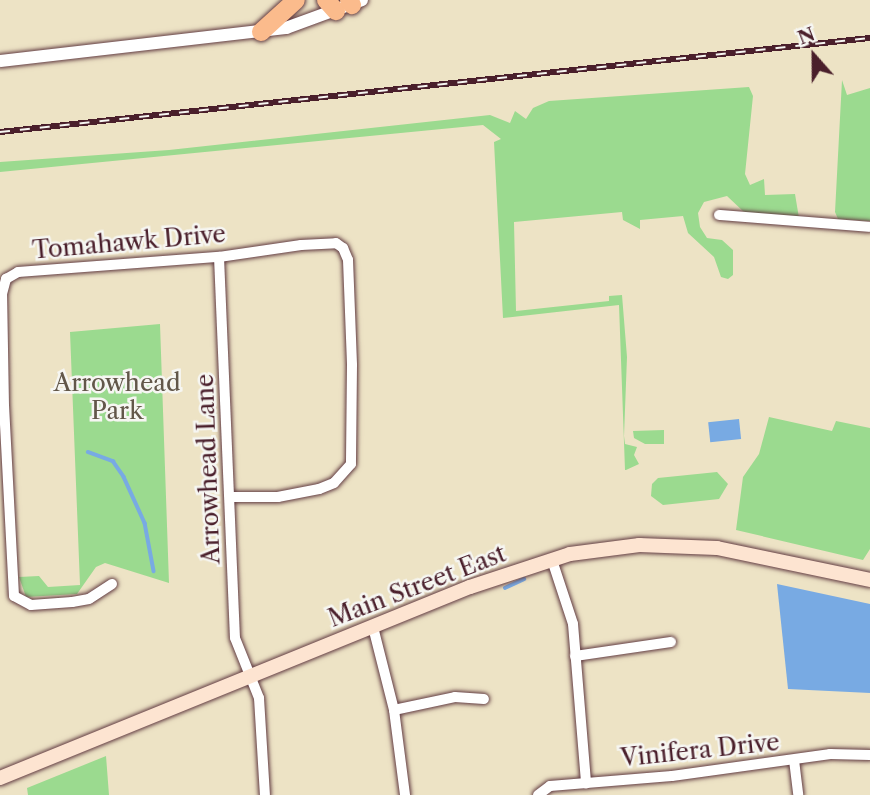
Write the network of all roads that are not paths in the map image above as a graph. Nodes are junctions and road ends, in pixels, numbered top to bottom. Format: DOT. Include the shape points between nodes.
graph roads {
  1 [pos="296,0"];
  2 [pos="345,3"];
  3 [pos="261,32"];
  4 [pos="0,61"];
  5 [pos="719,215"];
  6 [pos="870,227"];
  7 [pos="219,257"];
  8 [pos="2,406"];
  9 [pos="230,497"];
  10 [pos="552,560"];
  11 [pos="870,579"];
  12 [pos="112,584"];
  13 [pos="373,626"];
  14 [pos="671,642"];
  15 [pos="575,656"];
  16 [pos="251,676"];
  17 [pos="484,699"];
  18 [pos="394,710"];
  19 [pos="870,755"];
  20 [pos="794,760"];
  21 [pos="0,778"];
  22 [pos="586,783"];
  23 [pos="265,795"];
  24 [pos="405,795"];
  25 [pos="538,795"];
  26 [pos="798,795"];
  1 -- 3 [label="highway"];
  2 -- 3 [label="street" via="298,25"];
  3 -- 4 [label="street"];
  5 -- 6 [label="street"];
  7 -- 8 [label="street, Tomahawk Drive" via="18,272 6,279 2,294"];
  7 -- 9 [label="street, Arrowhead Lane"];
  7 -- 9 [label="street, Tomahawk Drive" via="336,243 348,260 351,464 334,484 319,489 278,497"];
  8 -- 12 [label="street, Tomahawk Drive" via="14,596 31,605 72,602 89,599"];
  9 -- 16 [label="street, Arrowhead Lane" via="235,638"];
  10 -- 11 [label="main road, Main Street East" via="598,550 669,544 717,548"];
  10 -- 13 [label="main road, Main Street East"];
  10 -- 15 [label="street" via="569,606"];
  13 -- 16 [label="main road, Main Street East"];
  13 -- 18 [label="street"];
  14 -- 15 [label="street"];
  15 -- 22 [label="street"];
  16 -- 21 [label="main road, Main Street East"];
  16 -- 23 [label="street, Arrowhead Lane" via="259,698"];
  17 -- 18 [label="street" via="455,697"];
  18 -- 24 [label="street"];
  19 -- 20 [label="street, Vinifera Drive" via="830,754"];
  20 -- 22 [label="street, Vinifera Drive"];
  20 -- 26 [label="street"];
  22 -- 25 [label="street, Vinifera Drive" via="550,786"];
}
